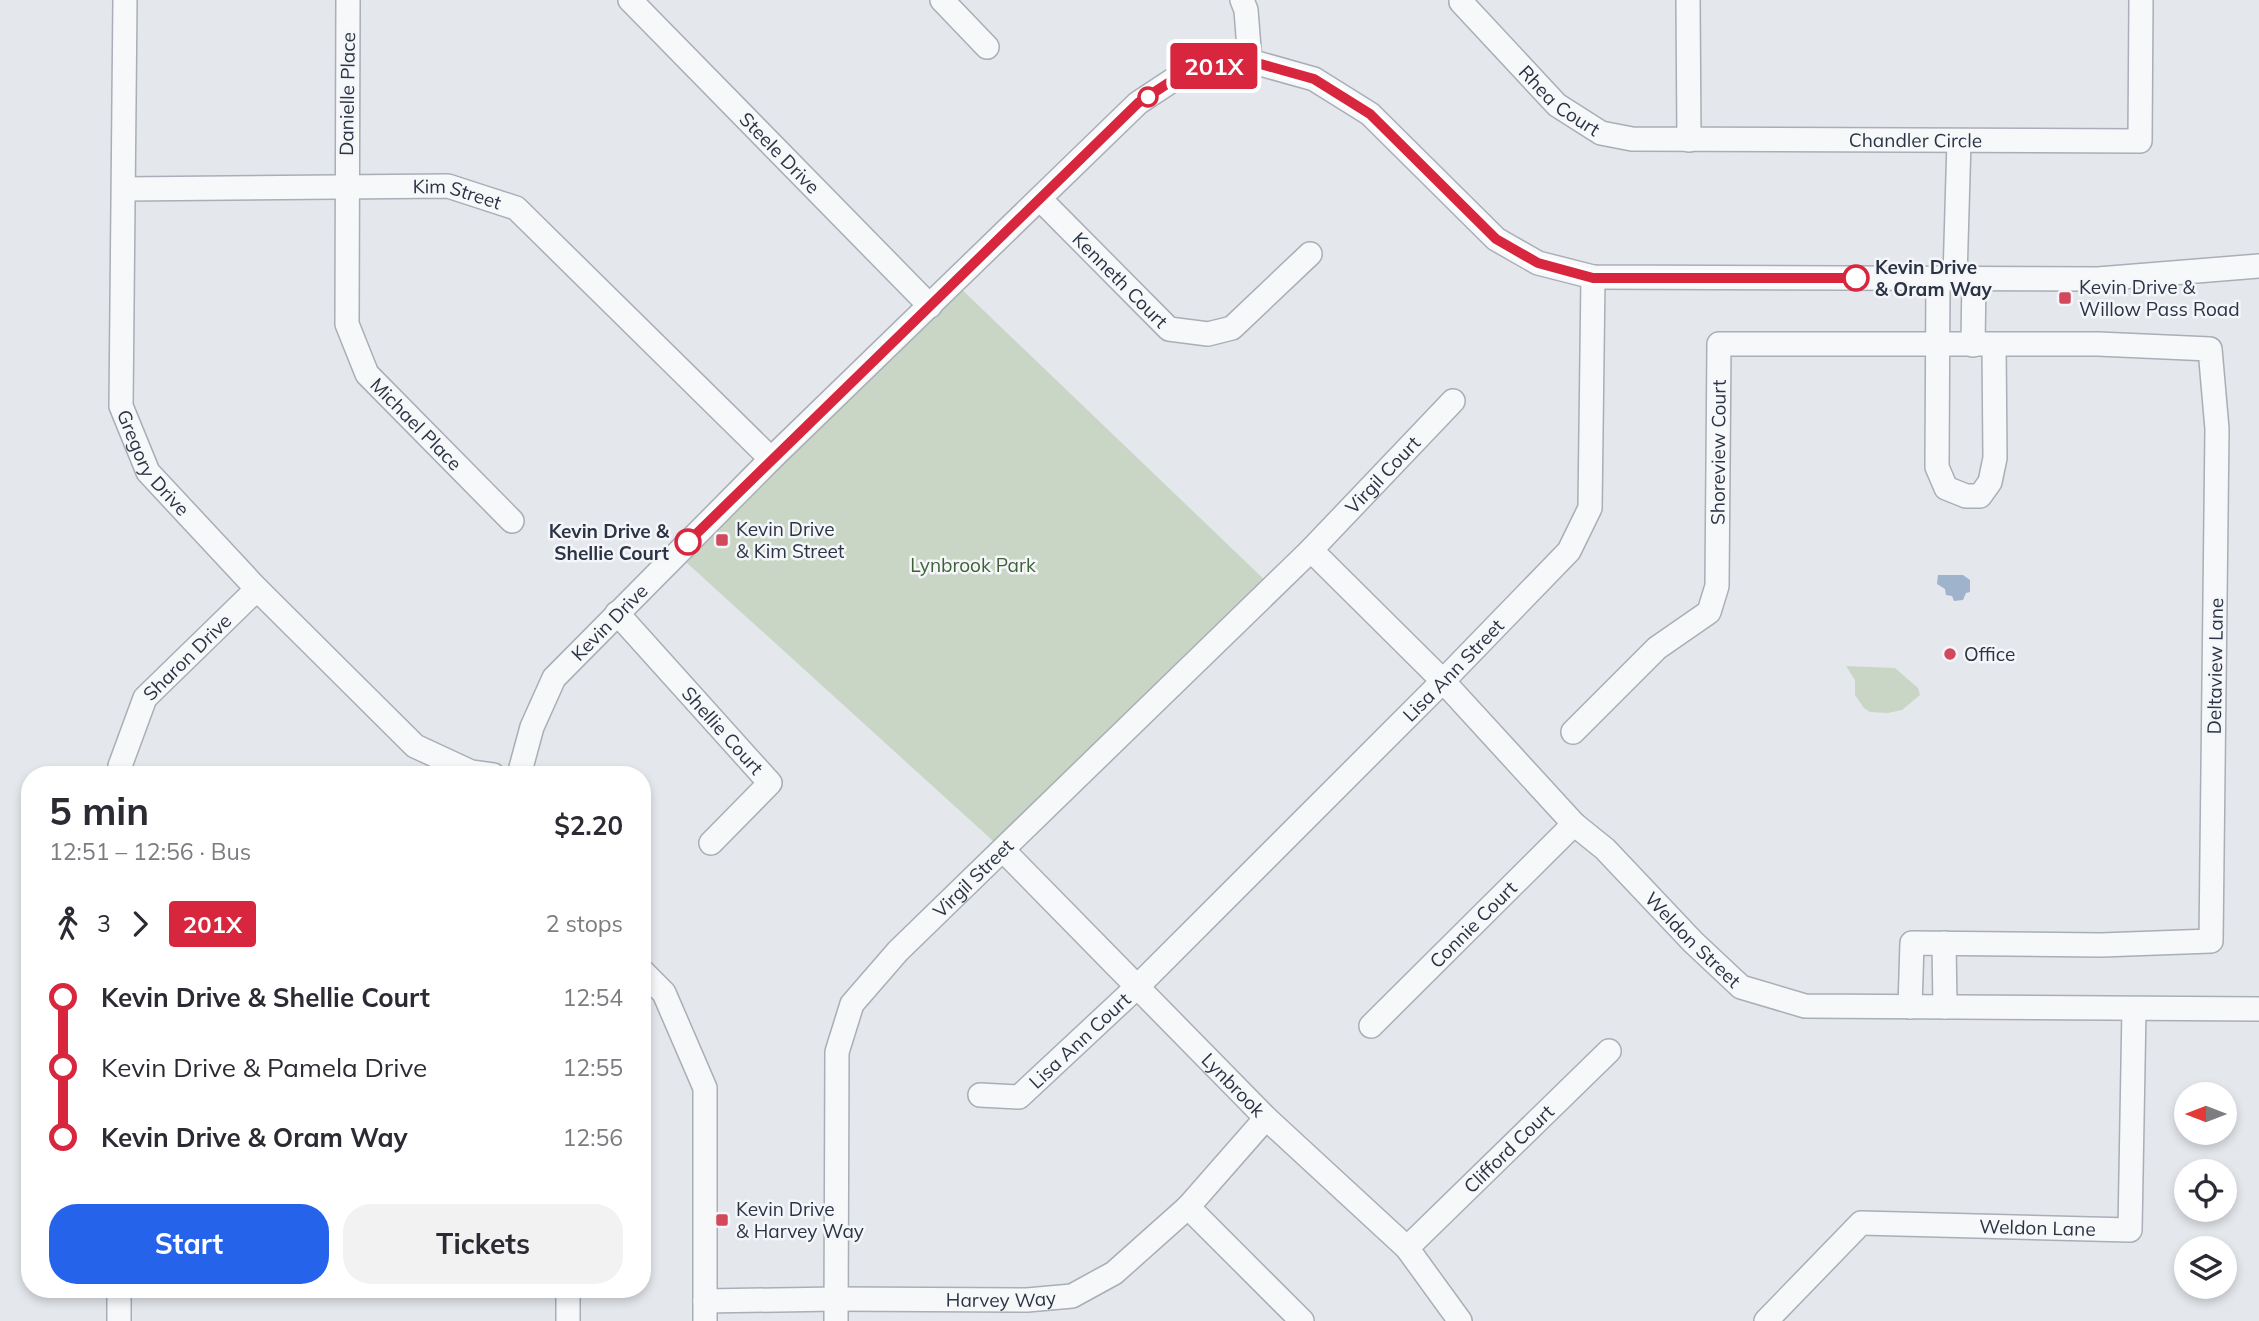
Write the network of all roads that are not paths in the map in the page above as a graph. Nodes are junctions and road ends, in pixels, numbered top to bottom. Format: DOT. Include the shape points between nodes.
graph roads {
  1 [pos="125,0"];
  2 [pos="348,0"];
  3 [pos="630,0"];
  4 [pos="942,0"];
  5 [pos="1242,0"];
  6 [pos="1688,0"];
  7 [pos="2141,0"];
  8 [pos="1461,2"];
  9 [pos="987,47"];
  10 [pos="1250,61"];
  11 [pos="1689,139"];
  12 [pos="1959,141"];
  13 [pos="346,187"];
  14 [pos="124,189"];
  15 [pos="1040,199"];
  16 [pos="1310,254"];
  17 [pos="2259,266"];
  18 [pos="1593,278"];
  19 [pos="1956,278"];
  20 [pos="930,306"];
  21 [pos="1965,345"];
  22 [pos="1454,401"];
  23 [pos="771,459"];
  24 [pos="512,521"];
  25 [pos="1311,550"];
  26 [pos="257,589"];
  27 [pos="617,613"];
  28 [pos="1443,681"];
  29 [pos="1573,732"];
  30 [pos="120,766"];
  31 [pos="458,766"];
  32 [pos="521,766"];
  33 [pos="1574,824"];
  34 [pos="711,844"];
  35 [pos="1003,850"];
  36 [pos="1944,943"];
  37 [pos="651,980"];
  38 [pos="1138,985"];
  39 [pos="1910,1007"];
  40 [pos="1945,1007"];
  41 [pos="2134,1009"];
  42 [pos="2259,1009"];
  43 [pos="1371,1026"];
  44 [pos="1609,1051"];
  45 [pos="980,1095"];
  46 [pos="1266,1118"];
  47 [pos="1188,1207"];
  48 [pos="1407,1248"];
  49 [pos="119,1298"];
  50 [pos="568,1298"];
  51 [pos="836,1310"];
  52 [pos="705,1311"];
  53 [pos="119,1321"];
  54 [pos="568,1321"];
  55 [pos="1302,1321"];
  56 [pos="1460,1321"];
  57 [pos="1766,1321"];
  1 -- 14 [label="street, Gregory Drive"];
  2 -- 13 [label="street, Danielle Place"];
  3 -- 20 [label="street, Steele Drive"];
  4 -- 9 [label="street"];
  5 -- 10 [label="street"];
  6 -- 11 [label="street"];
  7 -- 12 [label="street, Chandler Circle" via="2140,141"];
  8 -- 11 [label="street, Rhea Court" via="1557,105 1601,133 1632,139"];
  10 -- 15 [label="street, Kevin Drive" via="1182,74 1138,103"];
  10 -- 18 [label="street, Kevin Drive" via="1314,79 1370,114 1496,239 1538,263"];
  11 -- 12 [label="street, Chandler Circle"];
  12 -- 19 [label="street"];
  13 -- 14 [label="street, Kim Street"];
  13 -- 23 [label="street, Kim Street" via="448,186 516,208"];
  13 -- 24 [label="street, Michael Place" via="347,324 367,374"];
  14 -- 26 [label="street, Gregory Drive" via="121,406 148,472"];
  15 -- 16 [label="street, Kenneth Court" via="1169,329 1208,334 1232,328"];
  15 -- 20 [label="street, Kevin Drive"];
  17 -- 19 [label="street, Kevin Drive" via="2098,279"];
  18 -- 19 [label="street, Kevin Drive"];
  18 -- 28 [label="street, Lisa Ann Street" via="1590,508 1569,551"];
  19 -- 21 [label="street"];
  19 -- 21 [label="street"];
  20 -- 23 [label="street, Kevin Drive"];
  21 -- 21 [label="street" via="1937,467 1947,488 1980,496 1990,482 1995,458"];
  21 -- 29 [label="street, Shoreview Court" via="1719,344 1717,586 1709,612 1657,648"];
  21 -- 36 [label="street, Deltaview Lane" via="2210,349 2217,429 2211,941"];
  22 -- 25 [label="street, Virgil Court"];
  23 -- 27 [label="street, Kevin Drive"];
  25 -- 28 [label="street, Weldon Street"];
  25 -- 35 [label="street, Virgil Street"];
  26 -- 30 [label="street, Sharon Drive" via="145,698"];
  26 -- 31 [label="street, Gregory Drive" via="415,746"];
  27 -- 32 [label="street, Kevin Drive" via="554,678 532,727"];
  27 -- 34 [label="street, Shellie Court" via="771,783"];
  28 -- 33 [label="street, Weldon Street"];
  28 -- 38 [label="street, Lisa Ann Street"];
  33 -- 39 [label="street, Weldon Street" via="1605,849 1741,987 1805,1006"];
  33 -- 43 [label="street, Connie Court"];
  35 -- 38 [label="street, Lynbrook"];
  35 -- 51 [label="street, Virgil Street" via="898,951 852,1004 837,1052"];
  36 -- 39 [label="street, Deltaview Lane" via="1912,943"];
  36 -- 40 [label="street"];
  37 -- 52 [label="street" via="664,993 705,1088"];
  38 -- 45 [label="street, Lisa Ann Court" via="1019,1097"];
  38 -- 46 [label="street, Lynbrook"];
  39 -- 40 [label="street, Weldon Street"];
  40 -- 41 [label="street, Weldon Street"];
  41 -- 42 [label="street, Weldon Street"];
  41 -- 57 [label="street, Weldon Lane" via="2130,1230 1861,1223"];
  44 -- 48 [label="street, Clifford Court"];
  46 -- 47 [label="street, Harvey Way"];
  46 -- 48 [label="street, Lynbrook"];
  47 -- 51 [label="street, Harvey Way" via="1114,1273 1072,1296"];
  47 -- 55 [label="street"];
  48 -- 56 [label="street, Lynbrook"];
  49 -- 53 [label="street"];
  50 -- 54 [label="street"];
  51 -- 52 [label="street, Harvey Way"];
}
